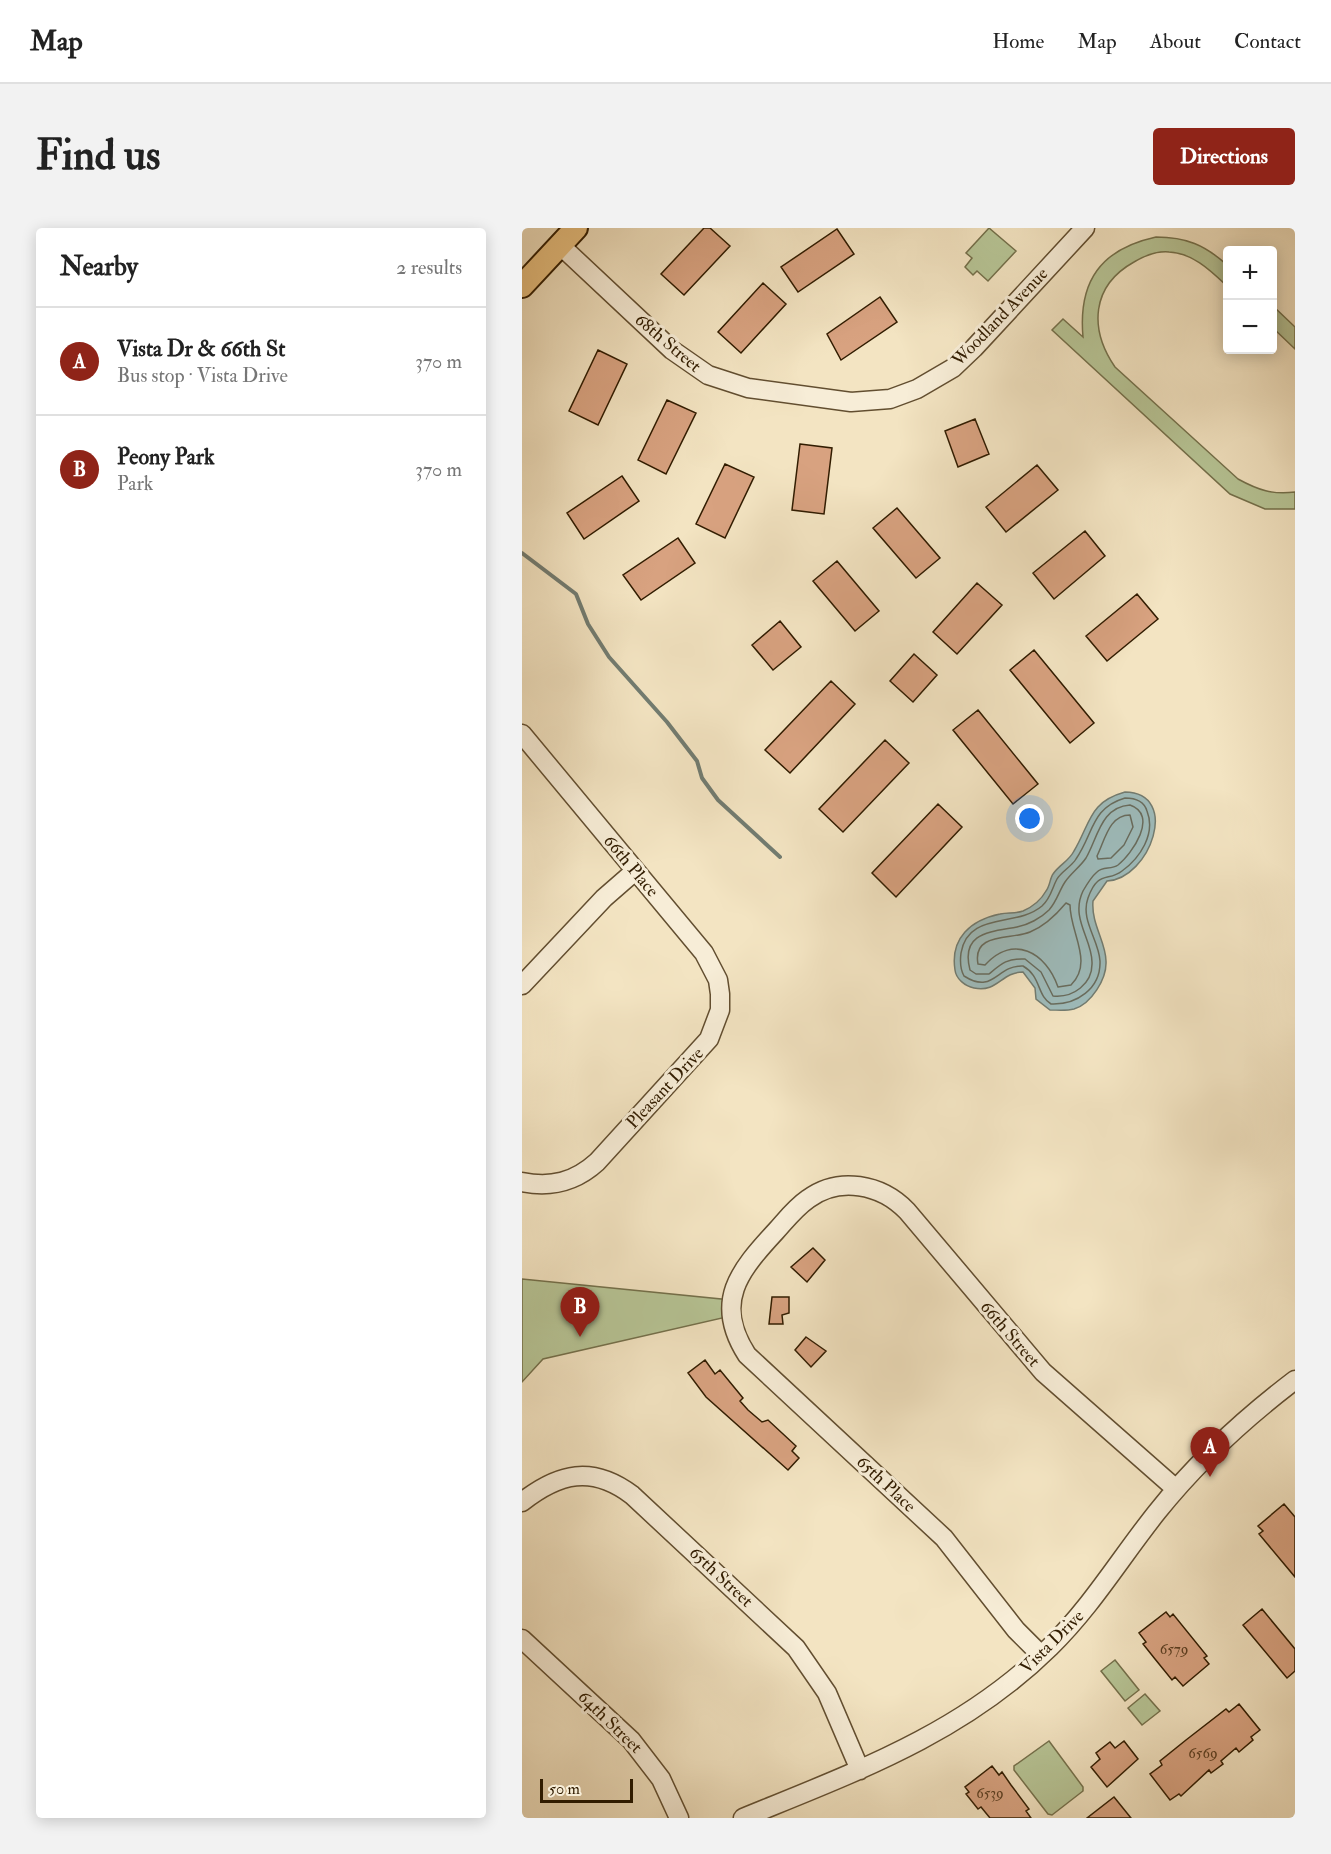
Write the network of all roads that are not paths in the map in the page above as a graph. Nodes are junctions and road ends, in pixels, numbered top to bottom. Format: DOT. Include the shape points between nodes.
graph roads {
  1 [pos="576,228"];
  2 [pos="1085,228"];
  3 [pos="560,245"];
  4 [pos="522,286"];
  5 [pos="871,401"];
  6 [pos="522,734"];
  7 [pos="635,871"];
  8 [pos="522,986"];
  9 [pos="720,1006"];
  10 [pos="522,1182"];
  11 [pos="731,1316"];
  12 [pos="1295,1380"];
  13 [pos="1176,1489"];
  14 [pos="523,1501"];
  15 [pos="522,1639"];
  16 [pos="1041,1655"];
  17 [pos="860,1770"];
  18 [pos="680,1818"];
  19 [pos="743,1818"];
  1 -- 3 [label="main road"];
  2 -- 5 [label="street, Woodland Avenue" via="953,368 917,389"];
  3 -- 4 [label="main road"];
  3 -- 5 [label="street, 68th Street" via="672,350 708,375 756,390"];
  6 -- 7 [label="street, 66th Place"];
  7 -- 8 [label="street" via="604,898"];
  7 -- 9 [label="street, 66th Place" via="712,965 718,980"];
  9 -- 10 [label="street, Pleasant Drive" via="716,1026 701,1050 597,1162 566,1182"];
  11 -- 13 [label="street, 66th Street" via="735,1285 751,1258 808,1198 848,1185 878,1190 902,1207 1043,1372"];
  11 -- 16 [label="street, 65th Place" via="747,1354 944,1538 1016,1630"];
  12 -- 13 [label="street, Vista Drive"];
  13 -- 16 [label="street, Vista Drive" via="1093,1600"];
  14 -- 17 [label="street, 65th Street" via="546,1484 576,1475 607,1480 632,1495 796,1648 827,1693"];
  15 -- 18 [label="street, 64th Street" via="636,1746 661,1779"];
  16 -- 17 [label="street, Vista Drive" via="950,1725"];
  17 -- 19 [label="street, Vista Drive"];
}
